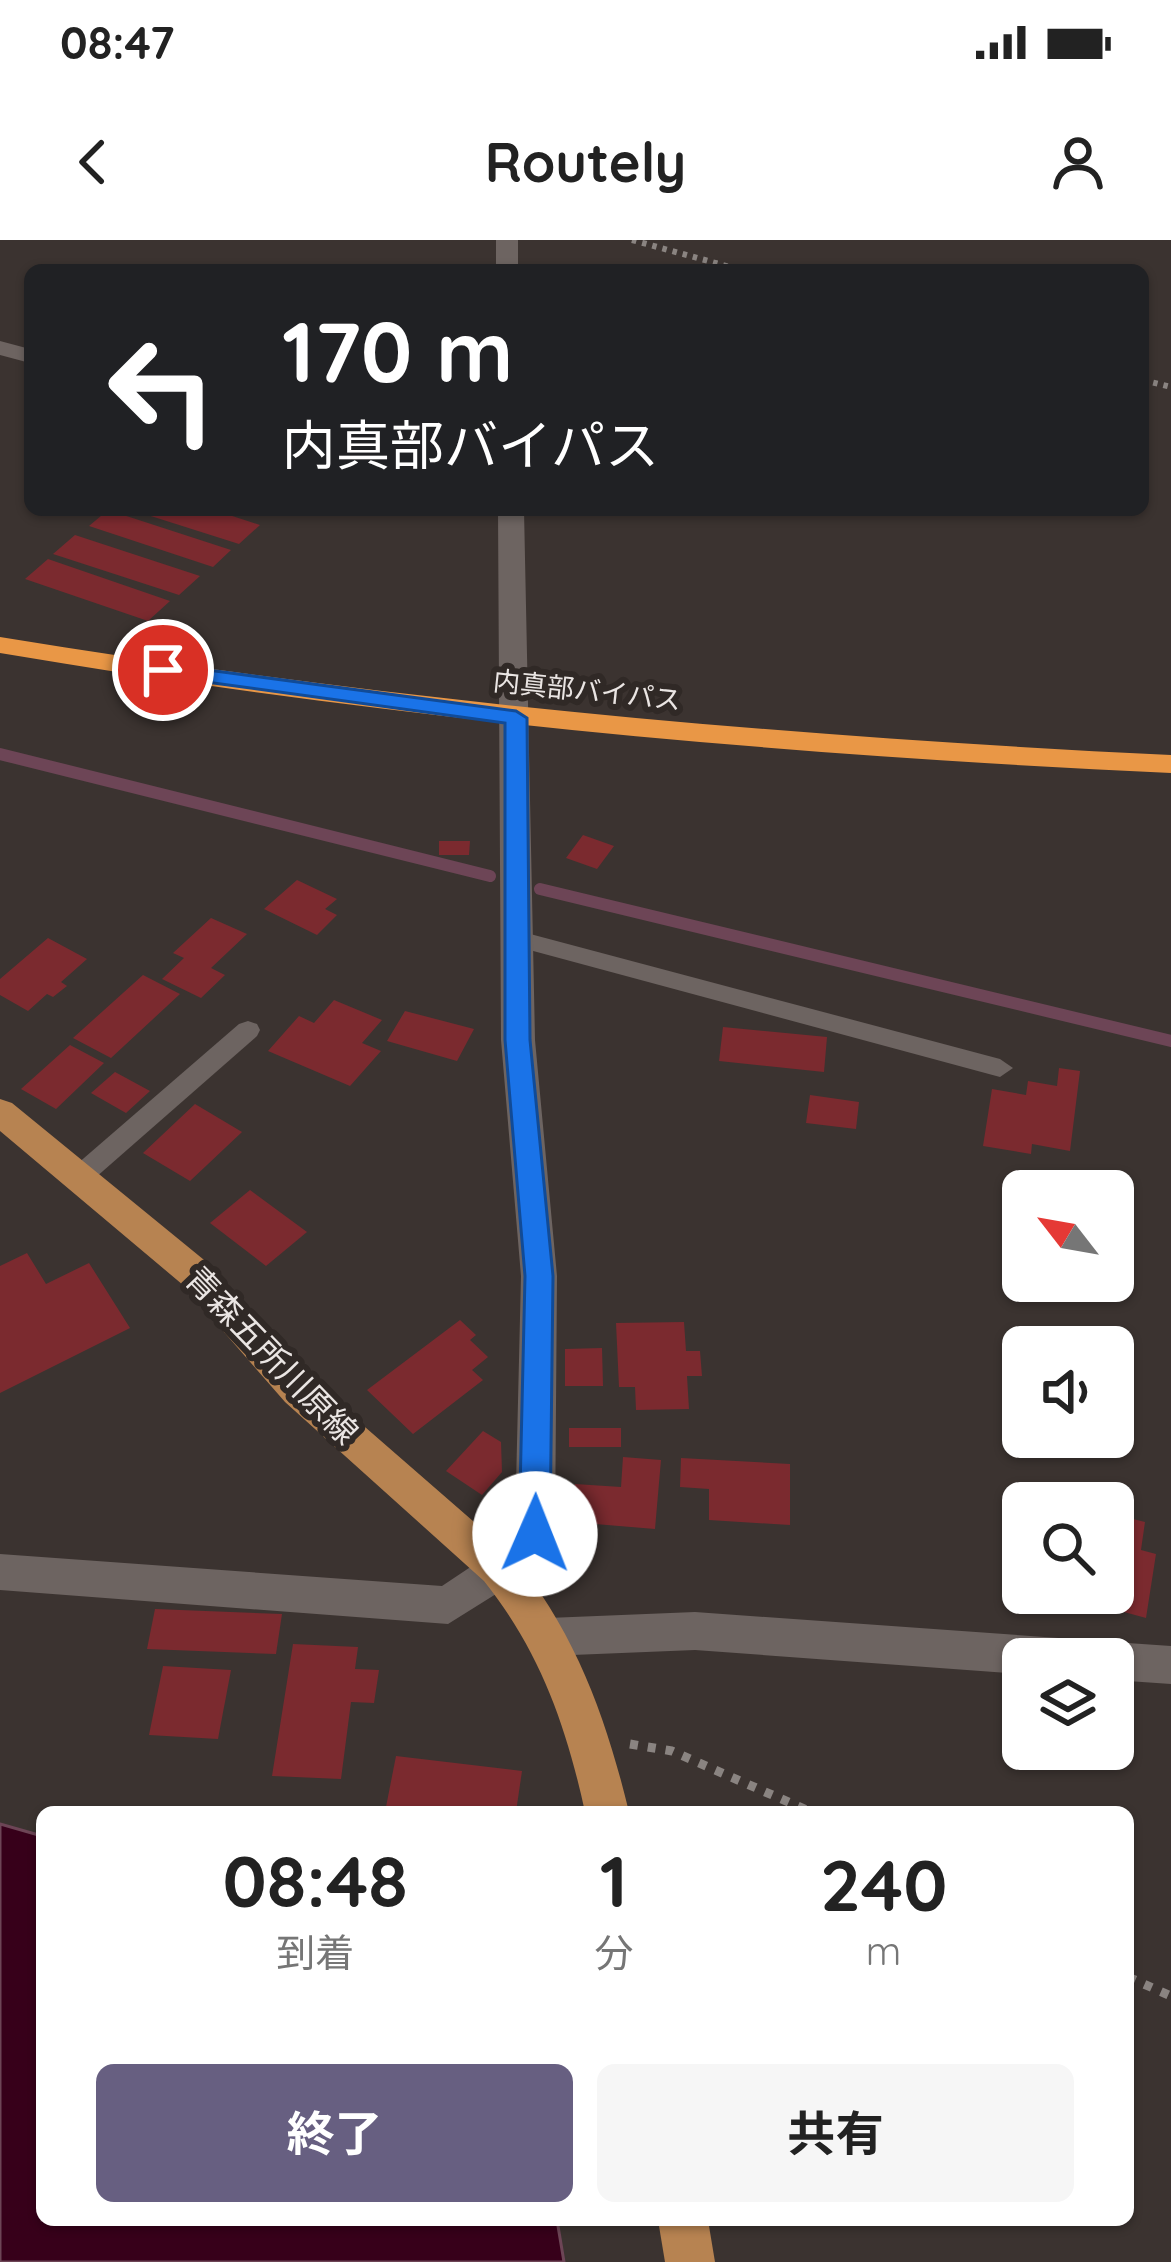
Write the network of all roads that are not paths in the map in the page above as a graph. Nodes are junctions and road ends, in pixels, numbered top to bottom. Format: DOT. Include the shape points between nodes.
graph roads {
  1 [pos="512,516"];
  2 [pos="0,645"];
  3 [pos="516,718"];
  4 [pos="1171,764"];
  5 [pos="518,939"];
  6 [pos="248,1030"];
  7 [pos="1000,1067"];
  8 [pos="0,1112"];
  9 [pos="78,1178"];
  10 [pos="498,1571"];
  11 [pos="0,1572"];
  12 [pos="548,1637"];
  13 [pos="1002,1653"];
  14 [pos="1134,1662"];
  15 [pos="1171,1665"];
  16 [pos="606,1806"];
  17 [pos="684,2226"];
  18 [pos="690,2262"];
  1 -- 3 [label="street"];
  2 -- 3 [label="highway, 内真部バイパス"];
  3 -- 4 [label="highway, 内真部バイパス" via="922,754"];
  3 -- 5 [label="street"];
  5 -- 7 [label="lane"];
  5 -- 10 [label="street" via="518,1040 539,1276 535,1534"];
  6 -- 9 [label="lane"];
  8 -- 9 [label="main road, 青森五所川原線"];
  9 -- 10 [label="main road, 青森五所川原線" via="168,1249 297,1390"];
  10 -- 11 [label="street" via="448,1605"];
  10 -- 12 [label="main road, 青森五所川原線"];
  12 -- 13 [label="street" via="695,1631"];
  12 -- 16 [label="main road, 青森五所川原線"];
  14 -- 15 [label="street"];
  17 -- 18 [label="main road"];
}
